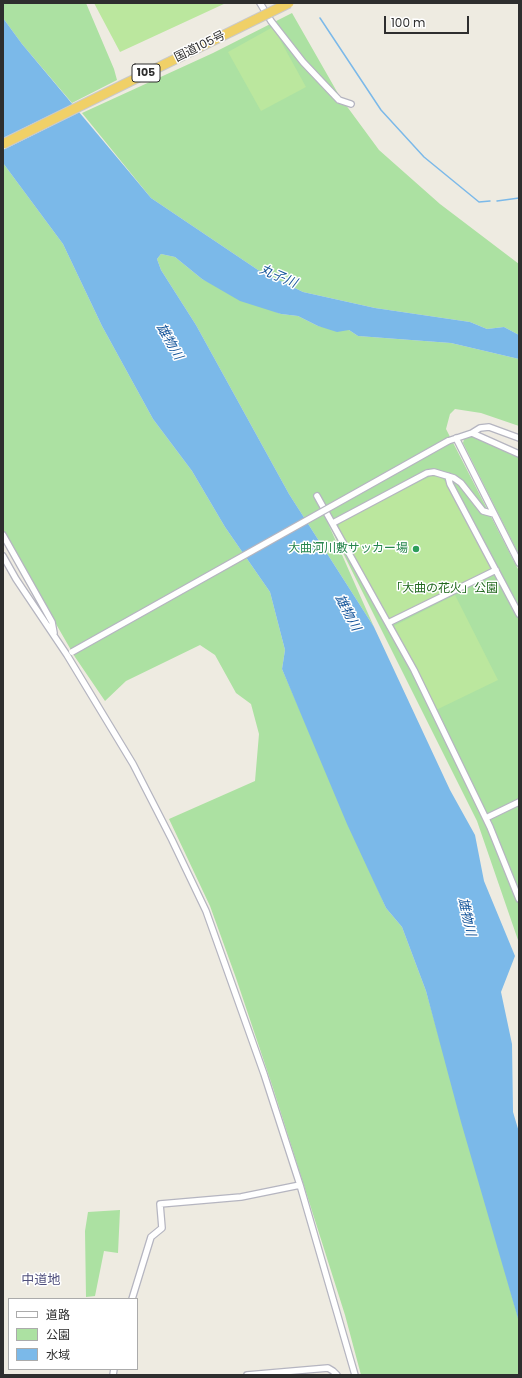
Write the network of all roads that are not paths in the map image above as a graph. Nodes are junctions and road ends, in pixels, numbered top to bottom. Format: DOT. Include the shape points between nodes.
graph roads {
  1 [pos="260,3"];
  2 [pos="289,3"];
  3 [pos="351,104"];
  4 [pos="3,144"];
  5 [pos="472,433"];
  6 [pos="456,438"];
  7 [pos="519,438"];
  8 [pos="519,454"];
  9 [pos="448,476"];
  10 [pos="318,496"];
  11 [pos="494,514"];
  12 [pos="333,523"];
  13 [pos="3,534"];
  14 [pos="3,556"];
  15 [pos="519,563"];
  16 [pos="496,570"];
  17 [pos="519,614"];
  18 [pos="388,623"];
  19 [pos="55,637"];
  20 [pos="69,653"];
  21 [pos="519,802"];
  22 [pos="486,818"];
  23 [pos="519,898"];
  24 [pos="300,1185"];
  25 [pos="132,1298"];
  26 [pos="246,1375"];
  27 [pos="336,1375"];
  28 [pos="355,1375"];
  1 -- 3 [label="street" via="271,22 303,62 339,100"];
  2 -- 4 [label="highway, 国道105号 / 105, bridge"];
  5 -- 6 [label="street"];
  5 -- 7 [label="street" via="480,428 489,427"];
  5 -- 8 [label="street"];
  6 -- 11 [label="street"];
  6 -- 20 [label="street, bridge"];
  9 -- 11 [label="street" via="462,482 483,511"];
  9 -- 12 [label="street" via="427,473"];
  9 -- 16 [label="street"];
  10 -- 12 [label="street"];
  11 -- 15 [label="street"];
  12 -- 18 [label="street"];
  13 -- 19 [label="street" via="52,622"];
  14 -- 19 [label="street"];
  16 -- 17 [label="street"];
  16 -- 18 [label="street"];
  18 -- 22 [label="street" via="421,684"];
  19 -- 20 [label="street"];
  20 -- 24 [label="street" via="133,764 206,911 252,1036"];
  21 -- 22 [label="street"];
  22 -- 23 [label="street"];
  24 -- 25 [label="street" via="241,1197 160,1204 162,1228 151,1237"];
  24 -- 28 [label="street"];
  26 -- 27 [label="street" via="328,1368"];
}
